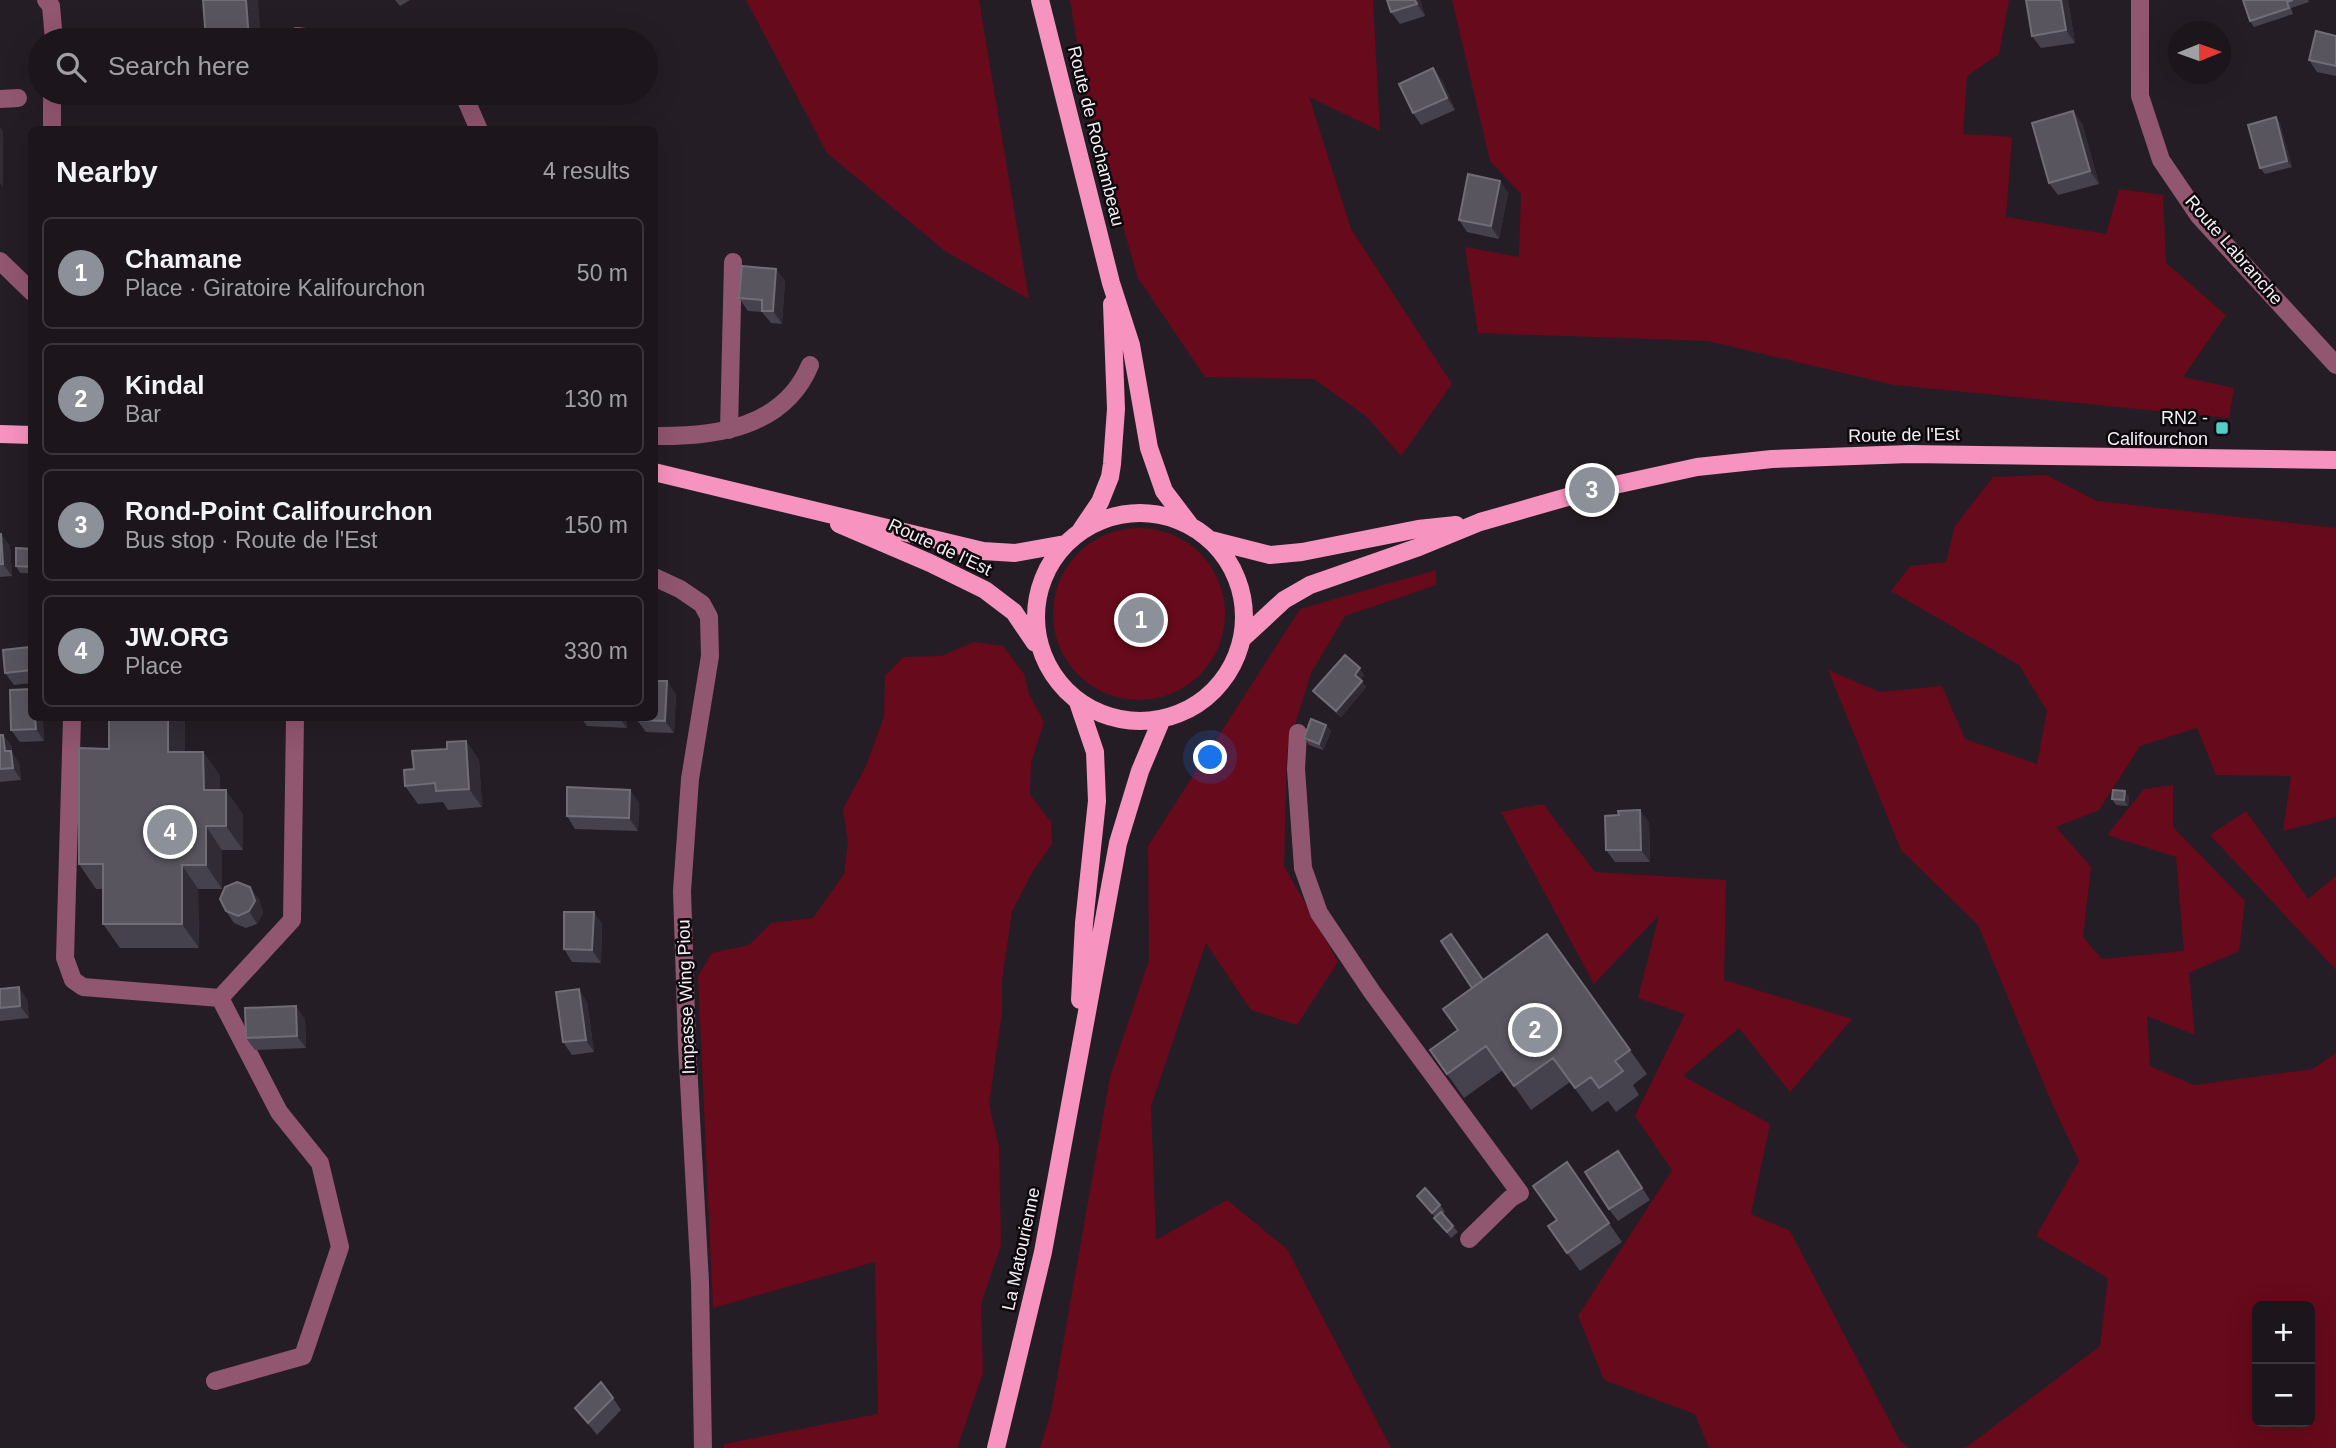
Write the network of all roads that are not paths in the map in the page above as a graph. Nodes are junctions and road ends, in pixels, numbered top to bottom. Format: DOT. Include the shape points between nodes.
graph roads {
  1 [pos="46,0"];
  2 [pos="1040,0"];
  3 [pos="2140,0"];
  4 [pos="53,28"];
  5 [pos="52,105"];
  6 [pos="468,105"];
  7 [pos="52,126"];
  8 [pos="477,126"];
  9 [pos="0,261"];
  10 [pos="733,262"];
  11 [pos="1111,283"];
  12 [pos="28,288"];
  13 [pos="810,365"];
  14 [pos="2336,365"];
  15 [pos="729,430"];
  16 [pos="0,434"];
  17 [pos="28,435"];
  18 [pos="658,436"];
  19 [pos="2336,460"];
  20 [pos="658,473"];
  21 [pos="800,508"];
  22 [pos="1480,522"];
  23 [pos="1189,524"];
  24 [pos="1080,531"];
  25 [pos="1211,540"];
  26 [pos="1065,544"];
  27 [pos="658,579"];
  28 [pos="1243,638"];
  29 [pos="1041,652"];
  30 [pos="1078,702"];
  31 [pos="72,721"];
  32 [pos="296,721"];
  33 [pos="1161,721"];
  34 [pos="1298,733"];
  35 [pos="220,998"];
  36 [pos="1078,1056"];
  37 [pos="1469,1239"];
  38 [pos="215,1381"];
  39 [pos="703,1448"];
  40 [pos="996,1448"];
  1 -- 4 [label="street"];
  2 -- 11 [label="main road, Route de Rochambeau"];
  3 -- 14 [label="street, Route Labranche" via="2140,96 2161,160 2199,216"];
  5 -- 7 [label="street"];
  6 -- 8 [label="street"];
  9 -- 12 [label="street"];
  10 -- 15 [label="street"];
  11 -- 23 [label="main road, Route de Rochambeau" via="1131,345 1156,474"];
  11 -- 24 [label="main road, Route de Rochambeau" via="1116,409 1112,464 1100,502"];
  13 -- 15 [label="street" via="789,400"];
  15 -- 18 [label="street" via="703,436"];
  16 -- 17 [label="main road"];
  19 -- 22 [label="main road, Route de l'Est" via="1910,454 1772,459 1647,477"];
  20 -- 21 [label="main road, Route de l'Est"];
  21 -- 26 [label="main road, Route de l'Est" via="984,551 1015,553"];
  21 -- 29 [label="main road, Route de l'Est" via="985,590 1014,612"];
  22 -- 25 [label="main road, Route de l'Est" via="1270,555"];
  22 -- 28 [label="main road, Route de l'Est" via="1310,585 1284,600"];
  23 -- 24 [label="main road" via="1162,514 1134,512 1105,518"];
  23 -- 25 [label="main road"];
  24 -- 26 [label="main road"];
  25 -- 28 [label="main road" via="1233,569 1244,603"];
  26 -- 29 [label="main road" via="1048,567 1038,595 1035,624"];
  27 -- 39 [label="street, Impasse Wing Piou" via="702,604 709,617 710,656 690,779 682,891"];
  28 -- 33 [label="main road" via="1232,667 1214,692 1189,710"];
  29 -- 30 [label="main road" via="1056,680"];
  30 -- 33 [label="main road" via="1104,716 1132,723"];
  30 -- 36 [label="main road, La Matourienne" via="1095,752 1097,801 1084,923"];
  31 -- 35 [label="street" via="65,958 73,980 83,987"];
  32 -- 35 [label="street" via="292,920"];
  33 -- 36 [label="main road, La Matourienne" via="1118,843"];
  34 -- 37 [label="street" via="1303,868 1319,912 1372,992 1520,1192"];
  35 -- 38 [label="street" via="279,1112 320,1163 340,1247 303,1356"];
  36 -- 40 [label="main road, La Matourienne" via="1043,1252"];
}
